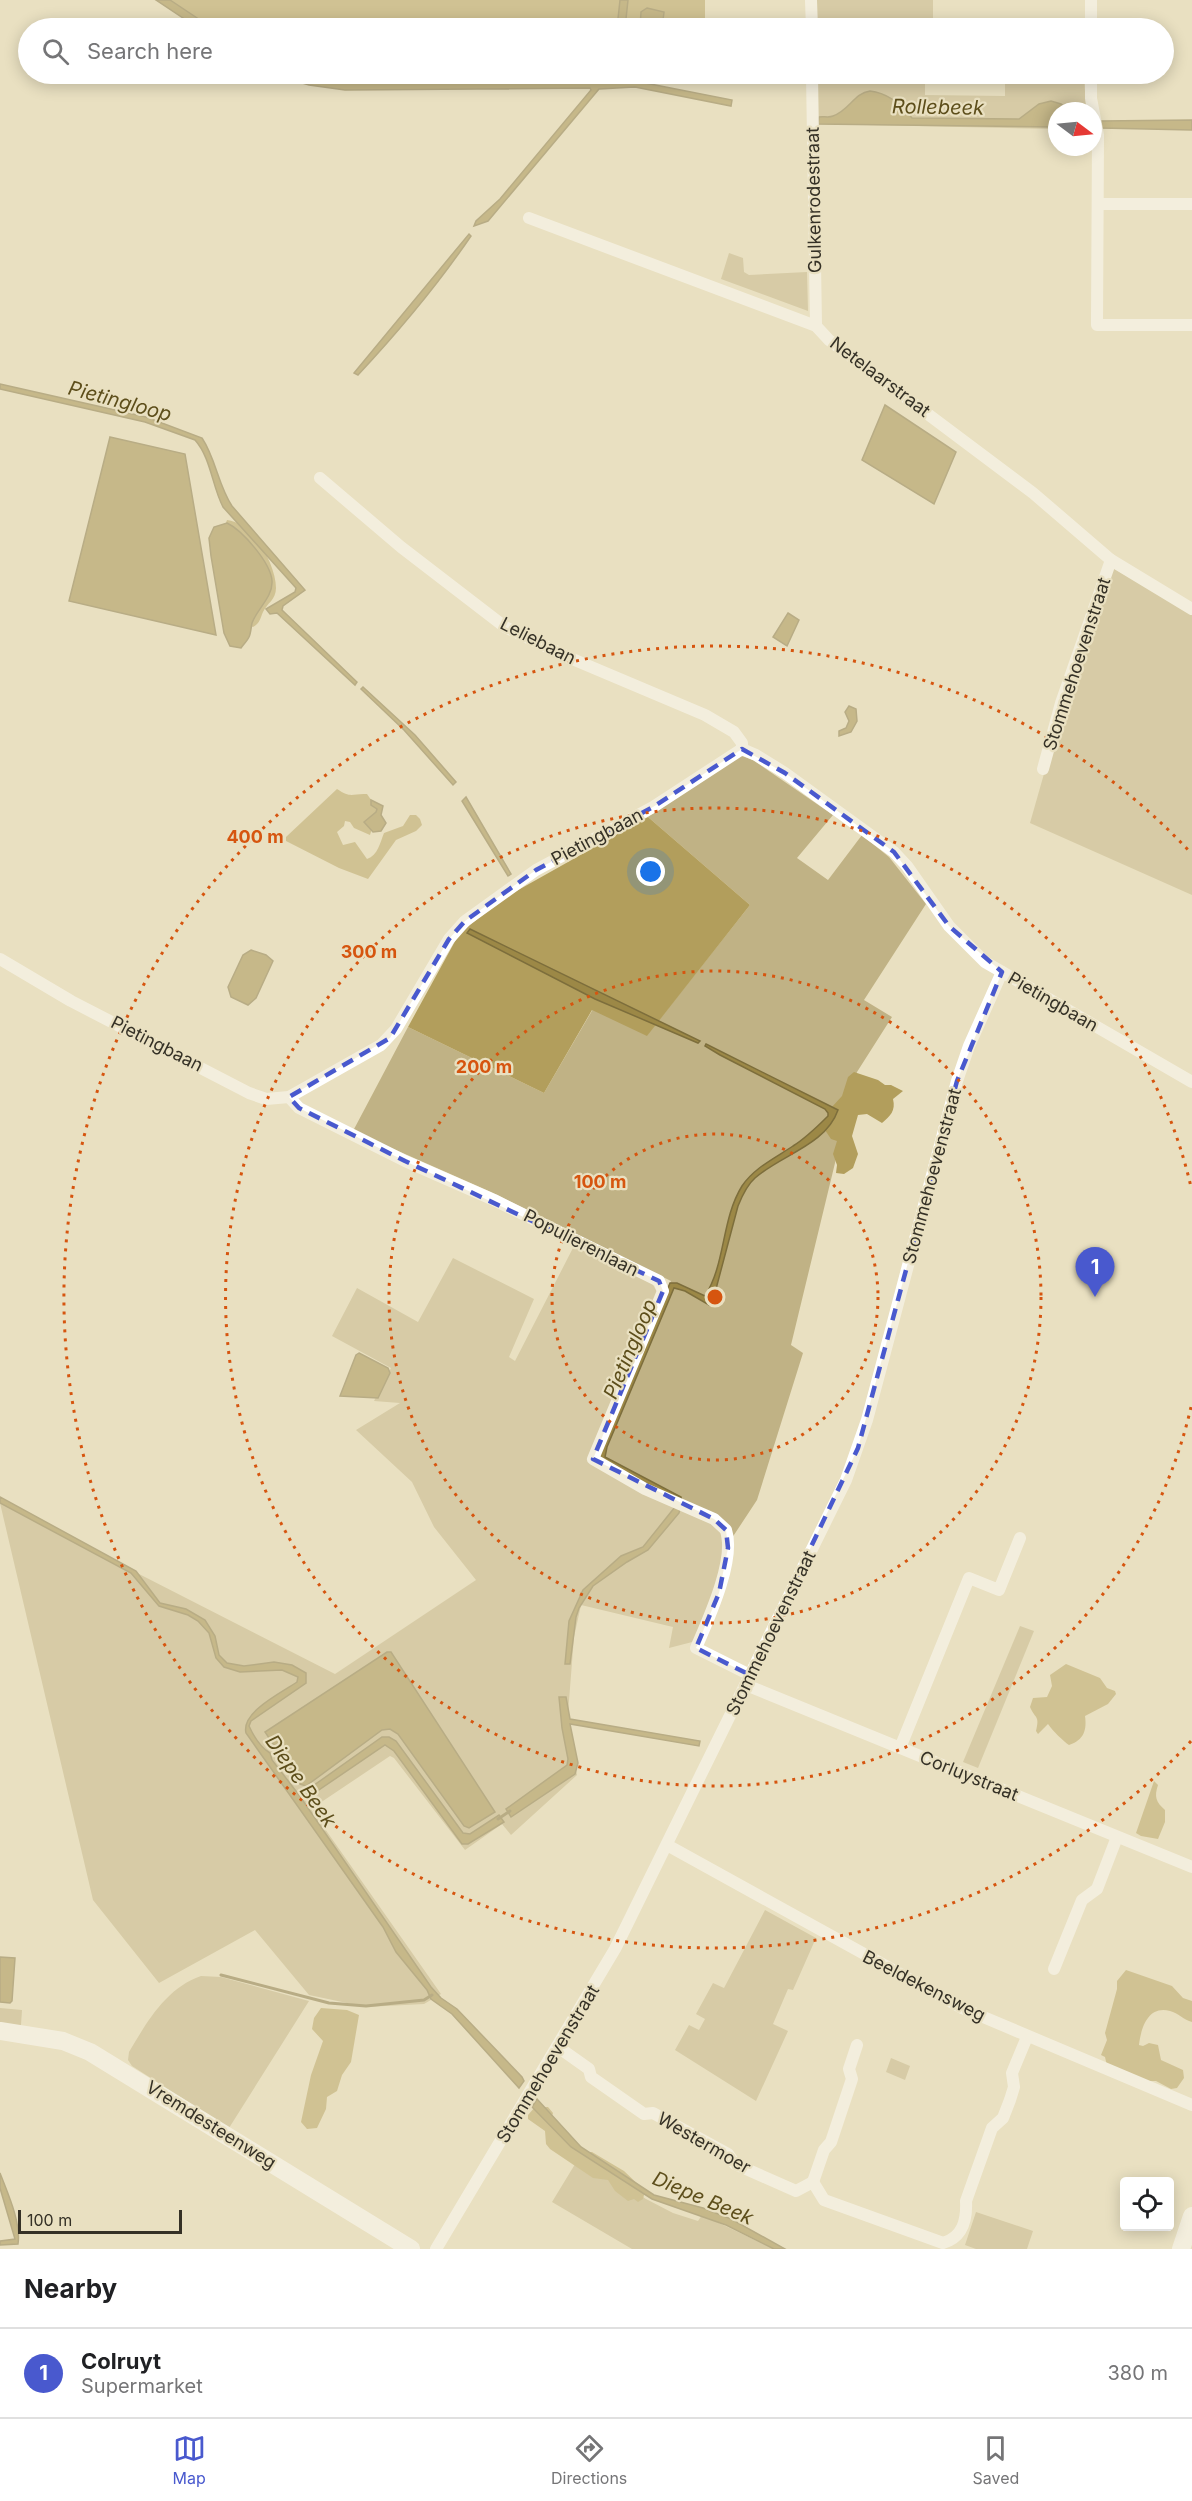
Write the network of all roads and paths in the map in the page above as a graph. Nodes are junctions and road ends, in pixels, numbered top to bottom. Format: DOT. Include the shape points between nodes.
graph roads {
  1 [pos="811,0"];
  2 [pos="1091,0"];
  3 [pos="812,18"];
  4 [pos="1091,18"];
  5 [pos="812,84"];
  6 [pos="1090,84"];
  7 [pos="1098,204"];
  8 [pos="1192,204"];
  9 [pos="529,218"];
  10 [pos="1192,325"];
  11 [pos="816,326"];
  12 [pos="320,478"];
  13 [pos="1111,560"];
  14 [pos="1192,609"];
  15 [pos="742,749"];
  16 [pos="1043,770"];
  17 [pos="0,959"];
  18 [pos="1002,972"];
  19 [pos="1192,1082"];
  20 [pos="289,1097"];
  21 [pos="1020,1538"];
  22 [pos="748,1680"];
  23 [pos="900,1748"];
  24 [pos="1117,1837"];
  25 [pos="667,1845"];
  26 [pos="1192,1867"];
  27 [pos="1053,1969"];
  28 [pos="0,2031"];
  29 [pos="1027,2037"];
  30 [pos="857,2045"];
  31 [pos="558,2047"];
  32 [pos="1192,2105"];
  33 [pos="813,2182"];
  34 [pos="1192,2216"];
  35 [pos="411,2249"];
  36 [pos="436,2249"];
  37 [pos="1180,2249"];
  1 -- 3 [label="street"];
  2 -- 4 [label="street"];
  5 -- 11 [label="street, Gulkenrodestraat"];
  6 -- 7 [label="street" via="1098,135"];
  7 -- 8 [label="street"];
  7 -- 10 [label="street" via="1097,325"];
  9 -- 11 [label="street, Netelaarstraat"];
  11 -- 13 [label="street, Netelaarstraat" via="829,340 1033,493"];
  12 -- 15 [label="street, Leliebaan" via="505,627 705,715 734,732"];
  13 -- 14 [label="street, Netelaarstraat"];
  13 -- 16 [label="street, Stommehoevenstraat" via="1061,703"];
  15 -- 18 [label="street, Pietingbaan" via="785,773 894,852 958,936"];
  15 -- 20 [label="street, Pietingbaan" via="653,807 536,870 465,921 449,939 390,1038"];
  17 -- 20 [label="street, Pietingbaan" via="249,1093 266,1099"];
  18 -- 19 [label="street, Pietingbaan"];
  18 -- 22 [label="street, Stommehoevenstraat" via="957,1081 858,1448 833,1509"];
  20 -- 22 [label="street, Populierenlaan" via="298,1108 394,1156 494,1200 658,1281 663,1291 593,1459 645,1489 714,1519 726,1530 729,1538 718,1593 696,1648"];
  21 -- 23 [label="street" via="999,1590 969,1578"];
  22 -- 23 [label="street, Corluystraat"];
  22 -- 25 [label="street, Stommehoevenstraat"];
  23 -- 24 [label="street, Corluystraat"];
  24 -- 26 [label="street, Corluystraat"];
  24 -- 27 [label="street" via="1097,1889 1082,1900"];
  25 -- 29 [label="street, Beeldekensweg" via="962,2008"];
  25 -- 31 [label="street, Stommehoevenstraat" via="615,1949"];
  28 -- 35 [label="street, Vremdesteenweg" via="63,2041 90,2052"];
  29 -- 32 [label="street, Beeldekensweg"];
  29 -- 33 [label="street" via="1012,2073 1014,2087 1010,2100 1003,2118 992,2128 966,2201 967,2214 953,2240 943,2243 824,2200"];
  30 -- 33 [label="street" via="849,2069 852,2079"];
  31 -- 33 [label="street, Westermoer" via="589,2069 591,2077 644,2114 653,2113 728,2154 735,2164 796,2191"];
  31 -- 36 [label="street, Stommehoevenstraat"];
  34 -- 37 [label="street"];
}
